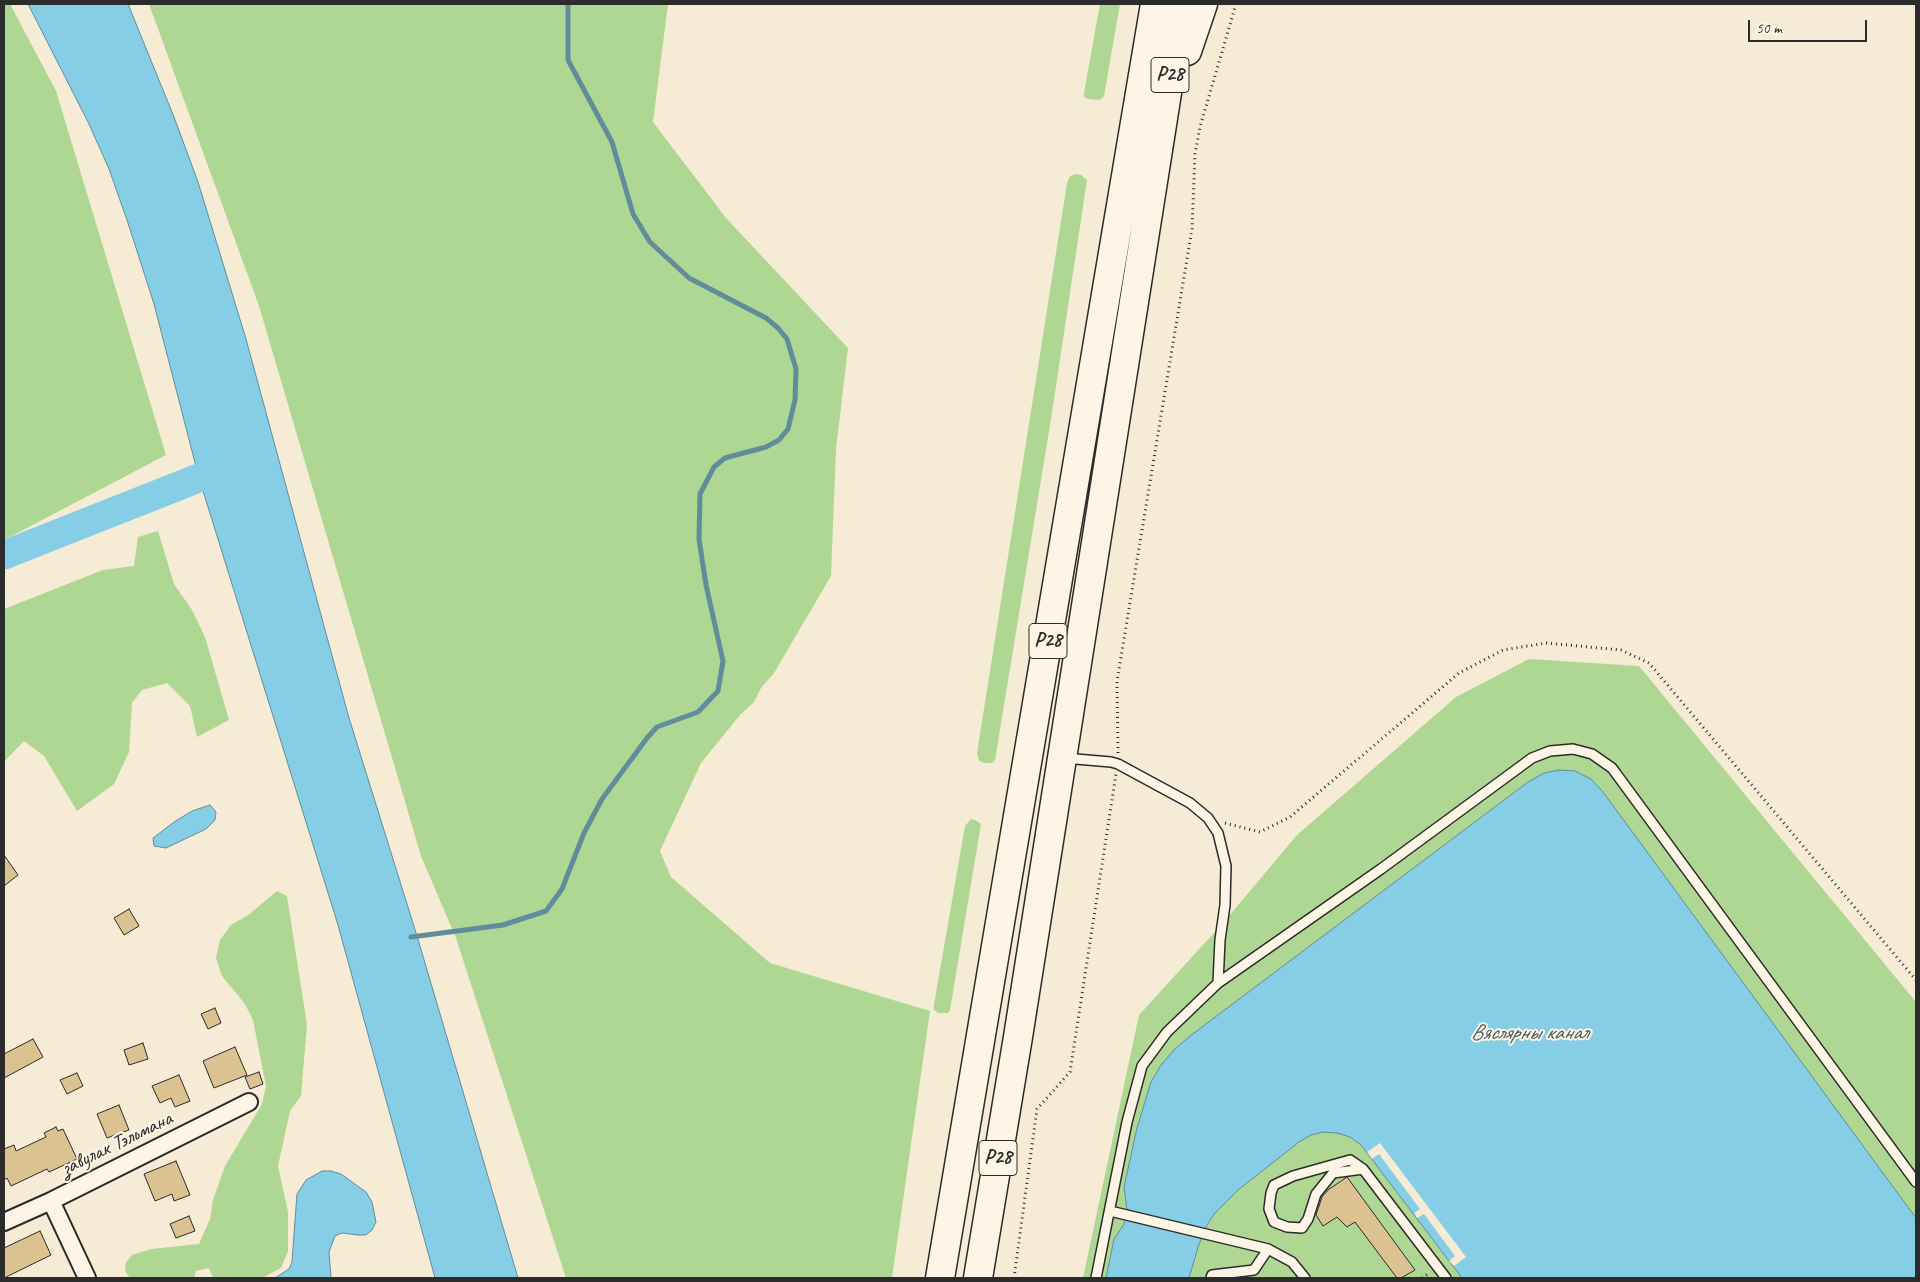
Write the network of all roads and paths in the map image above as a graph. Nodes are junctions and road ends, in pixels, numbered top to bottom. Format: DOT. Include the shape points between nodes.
graph roads {
  1 [pos="1154,4"];
  2 [pos="1181,4"];
  3 [pos="1203,4"];
  4 [pos="1236,4"];
  5 [pos="1159,146"];
  6 [pos="1062,758"];
  7 [pos="1118,764"];
  8 [pos="1208,818"];
  9 [pos="1916,980"];
  10 [pos="1218,983"];
  11 [pos="249,1102"];
  12 [pos="1363,1169"];
  13 [pos="1916,1182"];
  14 [pos="51,1200"];
  15 [pos="1112,1211"];
  16 [pos="4,1222"];
  17 [pos="1268,1249"];
  18 [pos="87,1278"];
  19 [pos="940,1278"];
  20 [pos="978,1278"];
  21 [pos="1014,1278"];
  22 [pos="1096,1278"];
  23 [pos="1211,1278"];
  24 [pos="1305,1278"];
  25 [pos="1446,1278"];
  1 -- 19 [label="highway, Р28"];
  2 -- 5 [label="highway, Р28"];
  3 -- 5 [label="highway"];
  4 -- 7 [label="path" via="1200,127 1192,229 1117,682"];
  5 -- 6 [label="highway, Р28"];
  6 -- 7 [label="lane"];
  6 -- 20 [label="highway, Р28"];
  7 -- 8 [label="lane" via="1190,803"];
  7 -- 21 [label="path" via="1070,1072 1036,1109"];
  8 -- 9 [label="path" via="1260,832 1290,818 1459,673 1503,650 1546,643 1621,650 1649,663"];
  8 -- 10 [label="lane" via="1218,833 1226,866"];
  10 -- 13 [label="lane" via="1381,870 1532,758 1573,749 1592,754 1612,768"];
  10 -- 15 [label="lane" via="1168,1032 1142,1066 1127,1122"];
  11 -- 14 [label="street, завулак Тэльмана"];
  12 -- 12 [label="lane" via="1333,1173 1316,1194 1302,1228 1274,1222 1269,1209 1274,1185 1292,1176 1350,1160"];
  12 -- 25 [label="lane"];
  14 -- 16 [label="street, завулак Тэльмана"];
  14 -- 18 [label="street"];
  15 -- 17 [label="lane"];
  15 -- 22 [label="lane"];
  17 -- 23 [label="lane" via="1254,1270 1212,1275"];
  17 -- 24 [label="lane" via="1292,1262"];
}
